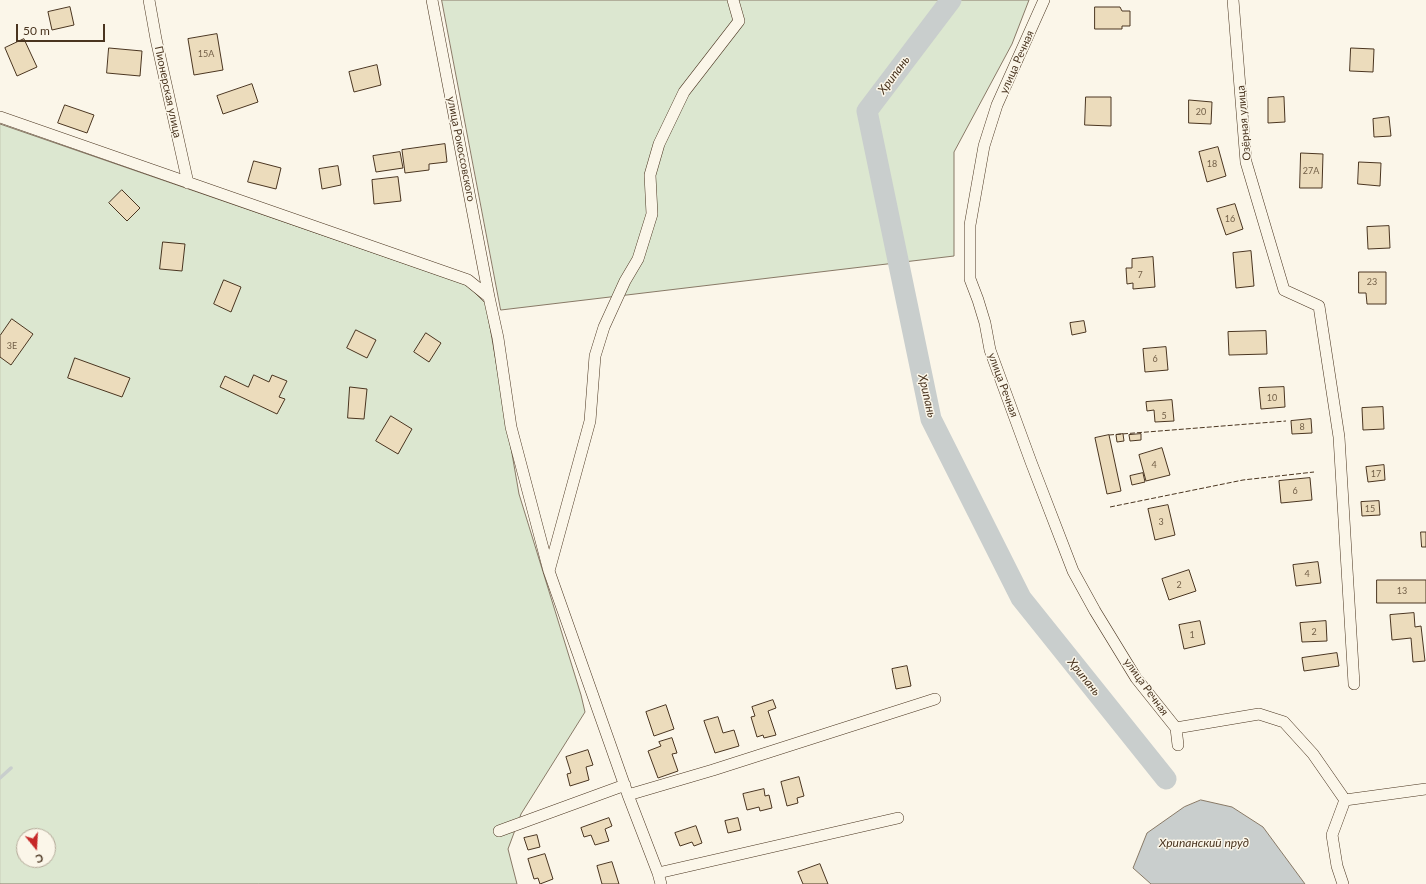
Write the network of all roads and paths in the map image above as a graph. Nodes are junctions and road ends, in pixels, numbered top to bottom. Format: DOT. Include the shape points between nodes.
graph roads {
  1 [pos="149,0"];
  2 [pos="432,0"];
  3 [pos="733,0"];
  4 [pos="1044,0"];
  5 [pos="1233,0"];
  6 [pos="0,118"];
  7 [pos="188,183"];
  8 [pos="489,297"];
  9 [pos="549,572"];
  10 [pos="1354,684"];
  11 [pos="936,700"];
  12 [pos="1176,728"];
  13 [pos="1178,745"];
  14 [pos="1426,789"];
  15 [pos="626,790"];
  16 [pos="1345,800"];
  17 [pos="898,818"];
  18 [pos="499,831"];
  19 [pos="659,879"];
  20 [pos="1343,884"];
  1 -- 7 [label="street, Пионерская улица"];
  2 -- 8 [label="street, улица Рокоссовского"];
  3 -- 9 [label="street" via="739,21 684,92 659,144 650,175 652,214 638,259 604,326 595,356 590,421"];
  4 -- 12 [label="street, улица Речная" via="997,105 984,146 970,225 970,279 985,323 990,350 1072,571 1136,678"];
  5 -- 10 [label="street, Озёрная улица" via="1246,162 1284,290 1319,306 1339,437"];
  6 -- 7 [label="street"];
  7 -- 8 [label="street" via="468,280"];
  8 -- 9 [label="street, улица Рокоссовского" via="498,338 511,427"];
  9 -- 15 [label="street, улица Рокоссовского"];
  11 -- 15 [label="street" via="713,770"];
  12 -- 13 [label="street"];
  12 -- 16 [label="street" via="1259,714 1284,722 1313,754"];
  14 -- 16 [label="street"];
  15 -- 18 [label="street"];
  15 -- 19 [label="street, улица Рокоссовского"];
  16 -- 20 [label="street" via="1332,835"];
  17 -- 19 [label="street"];
}
